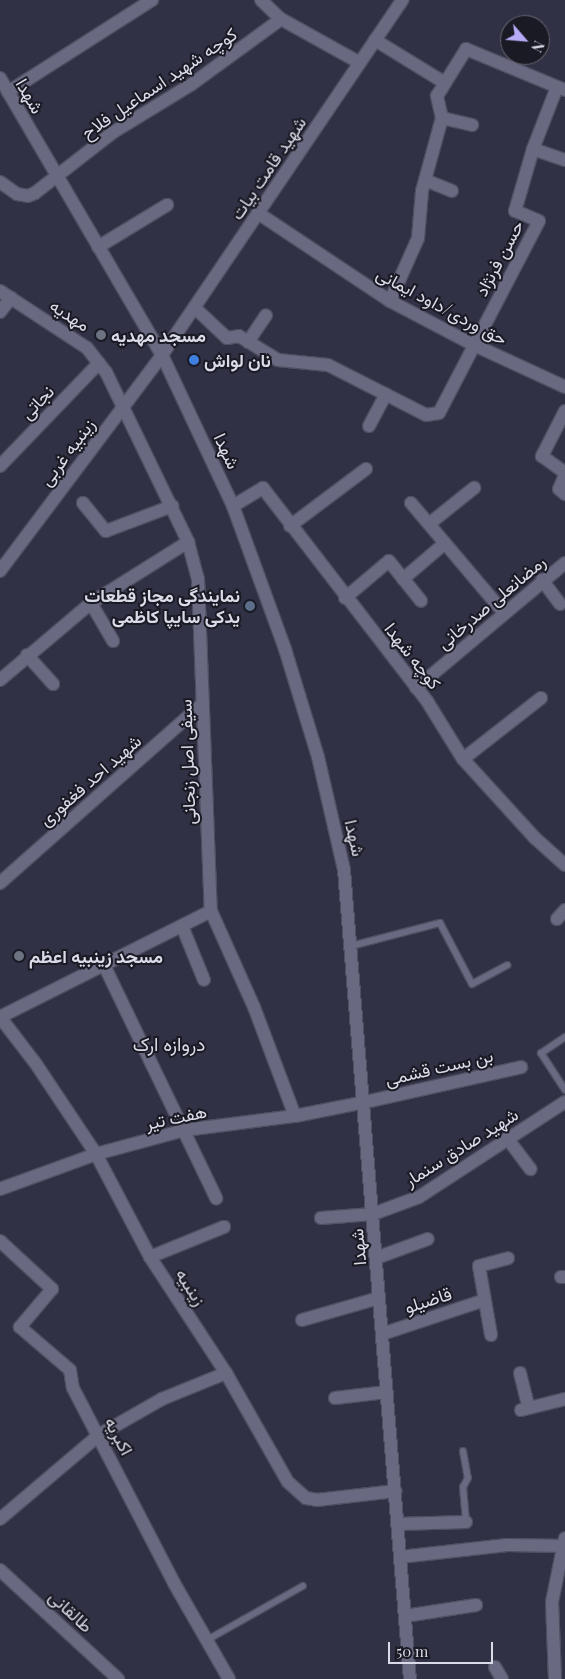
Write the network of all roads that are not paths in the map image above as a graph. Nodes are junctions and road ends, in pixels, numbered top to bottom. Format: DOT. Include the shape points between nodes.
graph roads {
  1 [pos="152,0"];
  2 [pos="261,0"];
  3 [pos="402,0"];
  4 [pos="281,19"];
  5 [pos="375,40"];
  6 [pos="360,63"];
  7 [pos="0,78"];
  8 [pos="445,84"];
  9 [pos="561,88"];
  10 [pos="8,92"];
  11 [pos="442,118"];
  12 [pos="472,125"];
  13 [pos="532,149"];
  14 [pos="565,160"];
  15 [pos="56,175"];
  16 [pos="425,180"];
  17 [pos="0,182"];
  18 [pos="452,191"];
  19 [pos="167,204"];
  20 [pos="258,213"];
  21 [pos="98,247"];
  22 [pos="5,295"];
  23 [pos="390,301"];
  24 [pos="195,308"];
  25 [pos="0,312"];
  26 [pos="266,315"];
  27 [pos="248,342"];
  28 [pos="472,344"];
  29 [pos="162,355"];
  30 [pos="99,363"];
  31 [pos="565,386"];
  32 [pos="386,394"];
  33 [pos="123,406"];
  34 [pos="565,411"];
  35 [pos="369,426"];
  36 [pos="0,466"];
  37 [pos="366,469"];
  38 [pos="565,474"];
  39 [pos="474,488"];
  40 [pos="565,494"];
  41 [pos="82,503"];
  42 [pos="411,503"];
  43 [pos="172,506"];
  44 [pos="233,506"];
  45 [pos="429,524"];
  46 [pos="290,526"];
  47 [pos="188,542"];
  48 [pos="445,543"];
  49 [pos="565,563"];
  50 [pos="0,571"];
  51 [pos="403,579"];
  52 [pos="542,580"];
  53 [pos="345,598"];
  54 [pos="421,601"];
  55 [pos="91,604"];
  56 [pos="560,604"];
  57 [pos="503,612"];
  58 [pos="113,641"];
  59 [pos="28,655"];
  60 [pos="0,680"];
  61 [pos="53,684"];
  62 [pos="416,688"];
  63 [pos="541,698"];
  64 [pos="202,704"];
  65 [pos="463,759"];
  66 [pos="565,865"];
  67 [pos="0,883"];
  68 [pos="211,911"];
  69 [pos="182,926"];
  70 [pos="351,946"];
  71 [pos="104,965"];
  72 [pos="506,965"];
  73 [pos="204,980"];
  74 [pos="0,1017"];
  75 [pos="565,1037"];
  76 [pos="520,1067"];
  77 [pos="565,1090"];
  78 [pos="365,1102"];
  79 [pos="565,1102"];
  80 [pos="295,1116"];
  81 [pos="185,1130"];
  82 [pos="507,1138"];
  83 [pos="96,1154"];
  84 [pos="530,1169"];
  85 [pos="0,1189"];
  86 [pos="216,1198"];
  87 [pos="373,1214"];
  88 [pos="321,1218"];
  89 [pos="224,1227"];
  90 [pos="428,1239"];
  91 [pos="0,1241"];
  92 [pos="150,1257"];
  93 [pos="376,1258"];
  94 [pos="508,1258"];
  95 [pos="380,1298"];
  96 [pos="485,1300"];
  97 [pos="302,1320"];
  98 [pos="382,1334"];
  99 [pos="492,1335"];
  100 [pos="226,1373"];
  101 [pos="520,1373"];
  102 [pos="387,1392"];
  103 [pos="335,1398"];
  104 [pos="565,1399"];
  105 [pos="99,1435"];
  106 [pos="463,1451"];
  107 [pos="395,1491"];
  108 [pos="0,1519"];
  109 [pos="466,1522"];
  110 [pos="398,1524"];
  111 [pos="564,1543"];
  112 [pos="400,1557"];
  113 [pos="0,1570"];
  114 [pos="303,1586"];
  115 [pos="476,1606"];
  116 [pos="405,1616"];
  117 [pos="207,1640"];
  118 [pos="495,1667"];
  119 [pos="118,1679"];
  120 [pos="229,1679"];
  121 [pos="410,1679"];
  122 [pos="502,1679"];
  123 [pos="555,1679"];
  1 -- 10 [label="street"];
  2 -- 4 [label="street"];
  3 -- 5 [label="street, شهید قامت بیات"];
  4 -- 6 [label="street"];
  4 -- 15 [label="street, کوچه شهید اسماعیل فلاح" via="192,84 112,133"];
  5 -- 6 [label="street, شهید قامت بیات"];
  5 -- 8 [label="street"];
  6 -- 20 [label="street, شهید قامت بیات"];
  7 -- 10 [label="street, شهدا"];
  8 -- 9 [label="street" via="466,49"];
  8 -- 11 [label="street" via="437,96"];
  9 -- 13 [label="street, حسن فرنژاد"];
  10 -- 15 [label="street, شهدا"];
  11 -- 12 [label="street"];
  11 -- 16 [label="street"];
  13 -- 14 [label="street"];
  13 -- 28 [label="street, حسن فرنژاد" via="515,211 539,221"];
  15 -- 17 [label="street, کوچه شهید اسماعیل فلاح" via="28,196 18,194"];
  15 -- 21 [label="street, شهدا"];
  16 -- 18 [label="street"];
  16 -- 23 [label="street" via="418,238"];
  19 -- 21 [label="street"];
  20 -- 23 [label="street, حق وردی/داود ایمانی"];
  20 -- 24 [label="street, شهید قامت بیات"];
  21 -- 29 [label="street, شهدا"];
  22 -- 25 [label="street"];
  22 -- 30 [label="street, مهدیه" via="87,348"];
  23 -- 28 [label="street, حق وردی/داود ایمانی"];
  24 -- 27 [label="street" via="227,338 239,336"];
  24 -- 29 [label="street, شهید قامت بیات"];
  26 -- 27 [label="street"];
  27 -- 32 [label="street" via="278,360 328,365"];
  28 -- 31 [label="street, حق وردی/داود ایمانی"];
  28 -- 32 [label="street" via="440,413 426,415"];
  29 -- 33 [label="street, زینبیه غربی"];
  29 -- 44 [label="street, شهدا"];
  30 -- 33 [label="street, مهدیه"];
  30 -- 36 [label="street, نجاتی"];
  32 -- 35 [label="street"];
  33 -- 43 [label="street, سیفی اصل زنجانی"];
  33 -- 50 [label="street, زینبیه غربی"];
  34 -- 38 [label="street" via="542,456"];
  37 -- 46 [label="street"];
  38 -- 40 [label="street" via="559,489"];
  39 -- 45 [label="street"];
  41 -- 43 [label="street" via="106,531"];
  42 -- 45 [label="street"];
  43 -- 47 [label="street, سیفی اصل زنجانی"];
  44 -- 46 [label="street, کوچه شهدا" via="263,488"];
  44 -- 70 [label="street, شهدا" via="285,649 318,757 344,870"];
  45 -- 48 [label="street"];
  46 -- 53 [label="street, کوچه شهدا"];
  47 -- 55 [label="street"];
  47 -- 64 [label="street, سیفی اصل زنجانی" via="198,579"];
  48 -- 51 [label="street"];
  48 -- 57 [label="street"];
  49 -- 52 [label="street, رمضانعلی صدرخانی"];
  51 -- 53 [label="street" via="389,561"];
  51 -- 54 [label="street"];
  52 -- 56 [label="street"];
  52 -- 57 [label="street, رمضانعلی صدرخانی"];
  53 -- 62 [label="street, کوچه شهدا"];
  55 -- 58 [label="street"];
  55 -- 59 [label="street"];
  57 -- 62 [label="street, رمضانعلی صدرخانی"];
  59 -- 60 [label="street"];
  59 -- 61 [label="street"];
  62 -- 65 [label="street, کوچه شهدا"];
  63 -- 65 [label="street"];
  64 -- 67 [label="street, شهید احد فغفوری"];
  64 -- 68 [label="street, سیفی اصل زنجانی"];
  65 -- 66 [label="street, کوچه شهدا" via="535,838"];
  68 -- 69 [label="street, زینبیه"];
  68 -- 80 [label="street, سیفی اصل زنجانی" via="254,1008"];
  69 -- 71 [label="street, زینبیه"];
  69 -- 73 [label="street"];
  70 -- 72 [label="lane" via="440,923 472,984"];
  70 -- 78 [label="street, شهدا"];
  71 -- 74 [label="street, زینبیه"];
  71 -- 81 [label="street"];
  74 -- 83 [label="street, زینبیه" via="36,1064"];
  75 -- 77 [label="lane" via="541,1053"];
  76 -- 78 [label="street, بن بست قشمی"];
  78 -- 80 [label="street, هفت تیر"];
  78 -- 87 [label="street, شهدا"];
  79 -- 82 [label="street, شهید صادق سنمار"];
  80 -- 81 [label="street, هفت تیر"];
  81 -- 83 [label="street, هفت تیر"];
  81 -- 86 [label="street"];
  82 -- 84 [label="street"];
  82 -- 87 [label="street, شهید صادق سنمار" via="419,1197"];
  83 -- 85 [label="street, هفت تیر"];
  83 -- 92 [label="street, زینبیه"];
  87 -- 88 [label="street, شهید صادق سنمار"];
  87 -- 93 [label="street, شهدا"];
  89 -- 92 [label="street"];
  90 -- 93 [label="street"];
  91 -- 105 [label="street, اکبریه" via="52,1289 20,1328 70,1370 73,1388"];
  92 -- 100 [label="street, زینبیه"];
  93 -- 95 [label="street, شهدا"];
  94 -- 96 [label="street" via="478,1266"];
  95 -- 97 [label="street"];
  95 -- 98 [label="street, شهدا"];
  96 -- 98 [label="street, قاضیلو"];
  96 -- 99 [label="street"];
  98 -- 102 [label="street, شهدا"];
  100 -- 105 [label="street" via="162,1399"];
  100 -- 107 [label="street, زینبیه" via="288,1482 306,1498 317,1500"];
  101 -- 104 [label="street" via="525,1409"];
  102 -- 103 [label="street"];
  102 -- 107 [label="street, شهدا"];
  105 -- 108 [label="street"];
  105 -- 117 [label="street, اکبریه"];
  106 -- 109 [label="lane" via="468,1478 463,1487"];
  107 -- 110 [label="street, شهدا"];
  109 -- 110 [label="street"];
  110 -- 112 [label="street, شهدا"];
  111 -- 112 [label="street" via="507,1544"];
  111 -- 123 [label="street" via="552,1602"];
  112 -- 116 [label="street, شهدا"];
  113 -- 119 [label="street, طالقانی"];
  114 -- 117 [label="lane"];
  115 -- 116 [label="street"];
  116 -- 121 [label="street, شهدا"];
  117 -- 120 [label="street, اکبریه"];
  118 -- 122 [label="street"];
}
